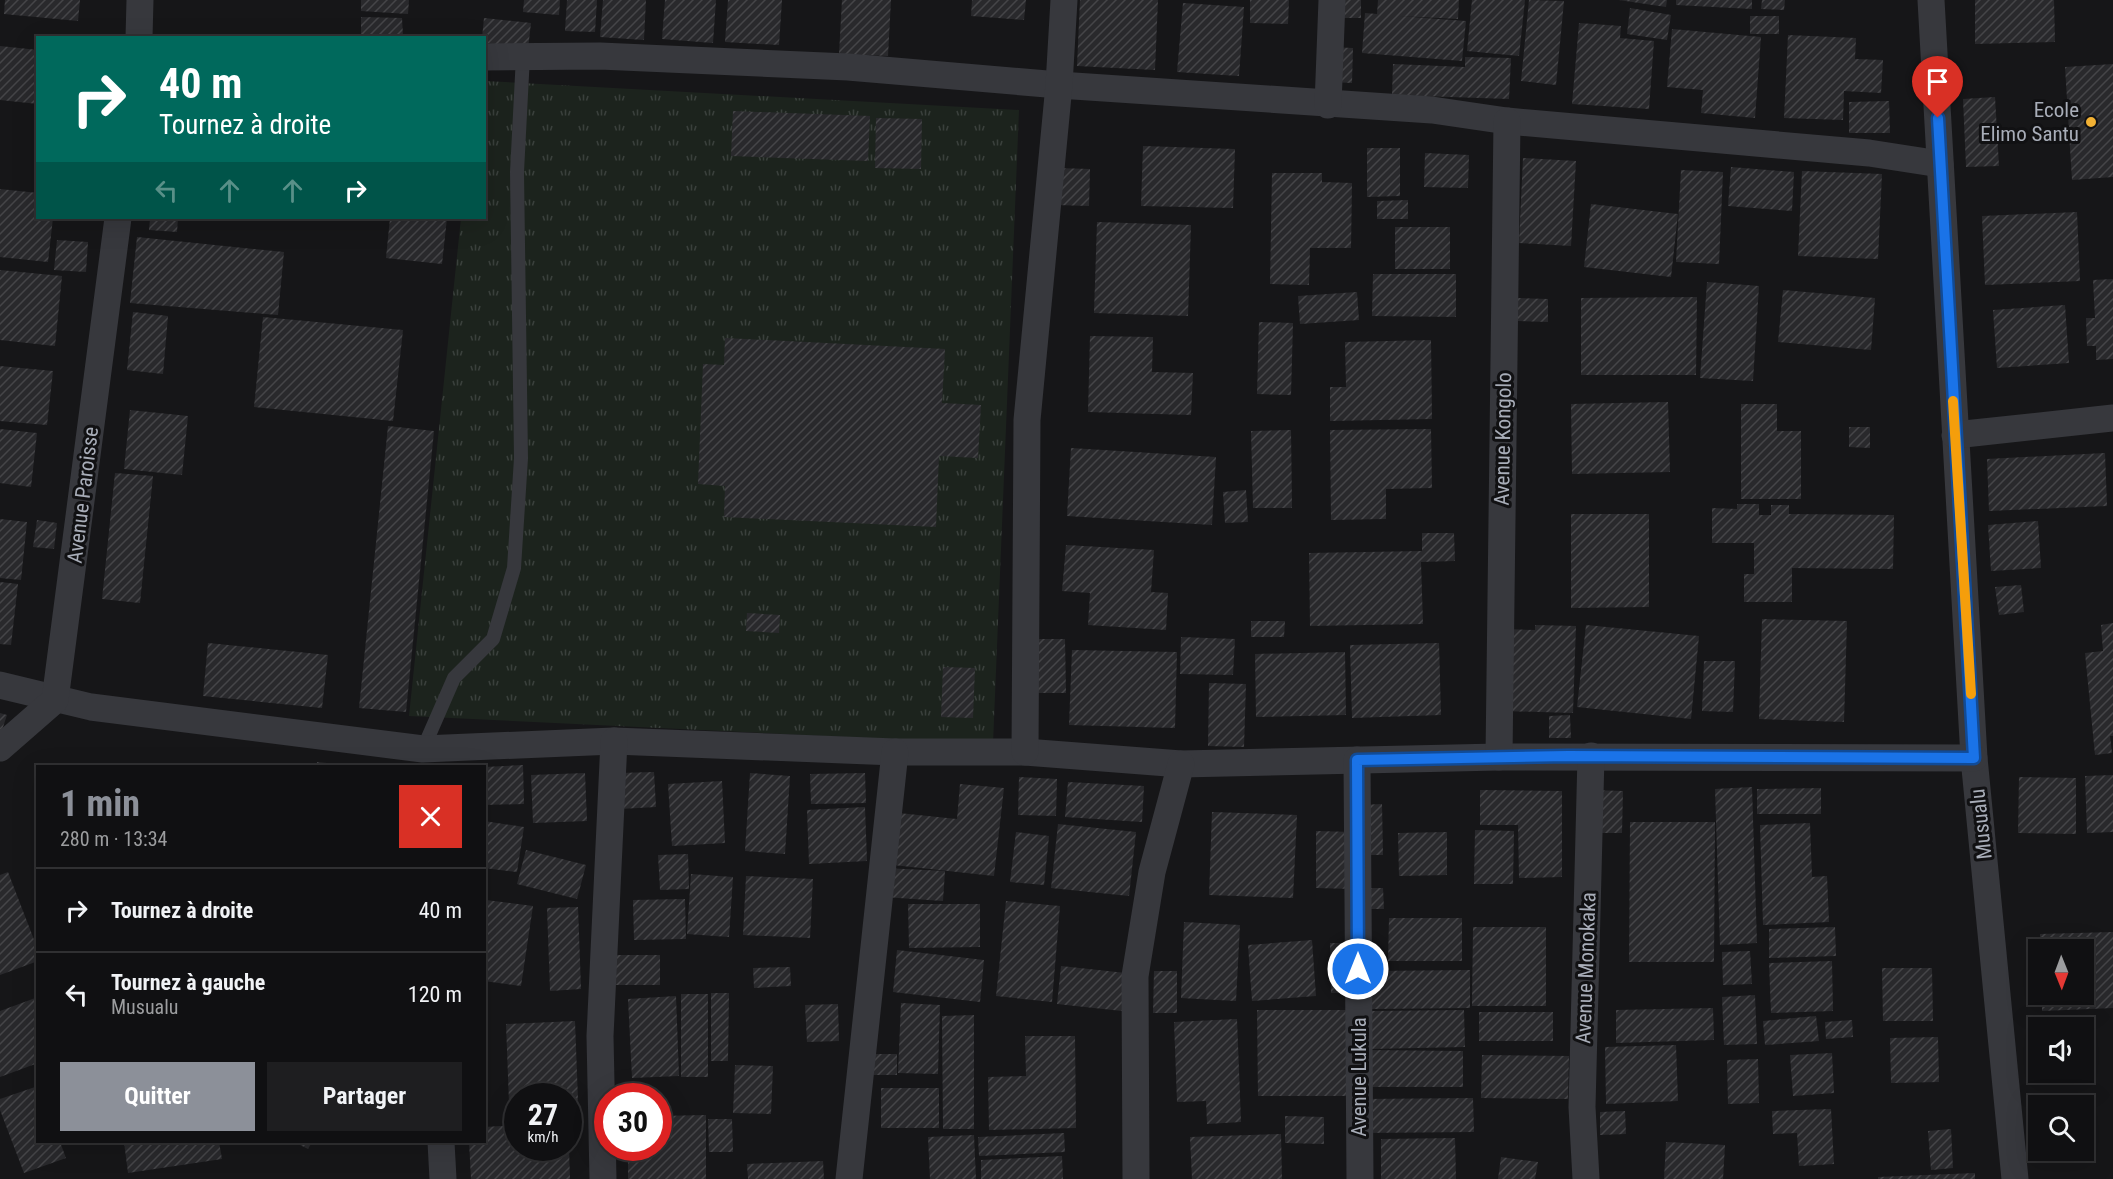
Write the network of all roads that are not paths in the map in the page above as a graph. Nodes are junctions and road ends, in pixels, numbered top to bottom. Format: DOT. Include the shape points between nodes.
graph roads {
  1 [pos="140,0"];
  2 [pos="1064,0"];
  3 [pos="1332,0"];
  4 [pos="1931,0"];
  5 [pos="139,36"];
  6 [pos="524,56"];
  7 [pos="486,57"];
  8 [pos="1059,85"];
  9 [pos="1328,105"];
  10 [pos="1507,121"];
  11 [pos="1940,164"];
  12 [pos="118,219"];
  13 [pos="2113,418"];
  14 [pos="1955,435"];
  15 [pos="0,685"];
  16 [pos="55,700"];
  17 [pos="614,741"];
  18 [pos="0,748"];
  19 [pos="895,752"];
  20 [pos="1025,752"];
  21 [pos="1592,756"];
  22 [pos="1498,757"];
  23 [pos="423,758"];
  24 [pos="1974,758"];
  25 [pos="1357,760"];
  26 [pos="1181,764"];
  27 [pos="441,1143"];
  28 [pos="443,1179"];
  29 [pos="603,1179"];
  30 [pos="849,1179"];
  31 [pos="1136,1179"];
  32 [pos="1360,1179"];
  33 [pos="1586,1179"];
  34 [pos="2015,1179"];
  1 -- 5 [label="street"];
  2 -- 8 [label="street"];
  3 -- 9 [label="street"];
  4 -- 11 [label="street, Musualu"];
  6 -- 7 [label="street"];
  6 -- 8 [label="street" via="848,67"];
  6 -- 23 [label="lane" via="517,172 521,458 514,568 493,639 454,678"];
  8 -- 9 [label="street"];
  8 -- 20 [label="street" via="1027,420"];
  9 -- 10 [label="street" via="1432,110"];
  10 -- 11 [label="street" via="1869,153"];
  10 -- 22 [label="street, Avenue Kongolo"];
  11 -- 14 [label="street, Musualu"];
  12 -- 16 [label="street, Avenue Paroisse"];
  13 -- 14 [label="street"];
  14 -- 24 [label="street, Musualu"];
  15 -- 16 [label="street"];
  16 -- 18 [label="street"];
  16 -- 23 [label="street"];
  17 -- 19 [label="street"];
  17 -- 23 [label="street"];
  17 -- 29 [label="street" via="600,1036"];
  19 -- 20 [label="street"];
  19 -- 30 [label="street"];
  20 -- 26 [label="street"];
  21 -- 22 [label="street"];
  21 -- 24 [label="street"];
  21 -- 33 [label="street, Avenue Monokaka" via="1582,1107"];
  22 -- 25 [label="street"];
  24 -- 34 [label="street, Musualu"];
  25 -- 26 [label="street"];
  25 -- 32 [label="street, Avenue Lukula"];
  26 -- 31 [label="street" via="1152,872 1135,976"];
  27 -- 28 [label="street"];
}
